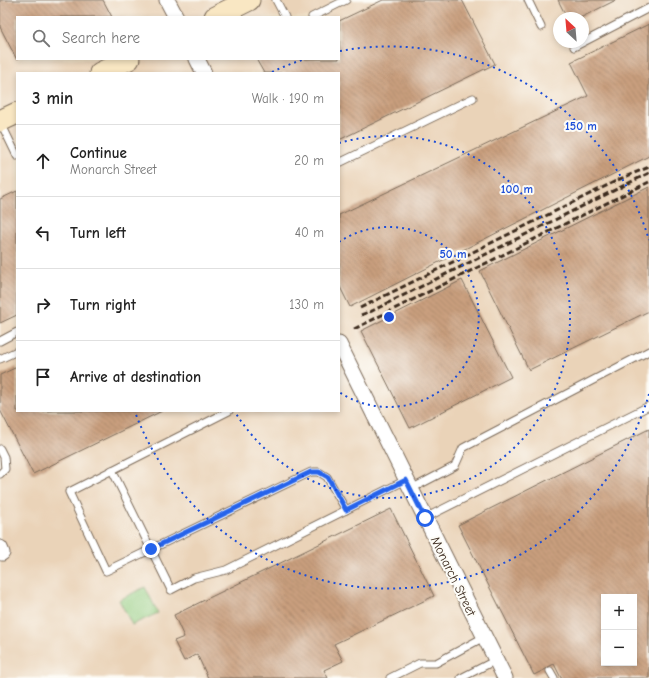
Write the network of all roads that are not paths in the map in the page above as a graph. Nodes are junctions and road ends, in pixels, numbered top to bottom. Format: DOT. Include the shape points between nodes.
graph roads {
  1 [pos="167,0"];
  2 [pos="249,0"];
  3 [pos="276,0"];
  4 [pos="346,0"];
  5 [pos="528,0"];
  6 [pos="649,8"];
  7 [pos="175,16"];
  8 [pos="217,16"];
  9 [pos="284,16"];
  10 [pos="314,16"];
  11 [pos="541,27"];
  12 [pos="589,39"];
  13 [pos="127,60"];
  14 [pos="198,60"];
  15 [pos="102,72"];
  16 [pos="204,72"];
  17 [pos="473,98"];
  18 [pos="16,113"];
  19 [pos="0,121"];
  20 [pos="16,154"];
  21 [pos="340,163"];
  22 [pos="16,333"];
  23 [pos="0,341"];
  24 [pos="16,351"];
  25 [pos="341,351"];
  26 [pos="649,351"];
  27 [pos="0,359"];
  28 [pos="649,406"];
  29 [pos="227,412"];
  30 [pos="0,449"];
  31 [pos="112,470"];
  32 [pos="0,474"];
  33 [pos="409,485"];
  34 [pos="346,510"];
  35 [pos="425,518"];
  36 [pos="151,549"];
  37 [pos="484,637"];
  38 [pos="496,660"];
  39 [pos="390,678"];
  40 [pos="461,678"];
  41 [pos="505,678"];
  1 -- 7 [label="street"];
  2 -- 8 [label="main road"];
  3 -- 9 [label="lane"];
  4 -- 10 [label="lane"];
  5 -- 11 [label="lane"];
  6 -- 12 [label="lane"];
  13 -- 15 [label="main road"];
  14 -- 16 [label="street"];
  17 -- 21 [label="lane"];
  18 -- 19 [label="main road"];
  19 -- 20 [label="lane"];
  22 -- 23 [label="lane"];
  24 -- 27 [label="lane"];
  25 -- 33 [label="street, Monarch Street"];
  26 -- 33 [label="lane" via="463,448 455,466"];
  28 -- 35 [label="lane"];
  29 -- 31 [label="lane"];
  30 -- 32 [label="lane" via="5,468"];
  31 -- 36 [label="lane"];
  31 -- 36 [label="lane" via="69,492 106,571"];
  33 -- 34 [label="lane"];
  33 -- 35 [label="street, Monarch Street"];
  34 -- 36 [label="lane" via="328,477 319,472 311,472"];
  34 -- 36 [label="lane" via="226,570 194,578 171,590"];
  35 -- 37 [label="street, Monarch Street"];
  37 -- 38 [label="street, Monarch Street"];
  37 -- 39 [label="lane" via="436,663 420,663"];
  38 -- 40 [label="lane"];
  38 -- 41 [label="street, Monarch Street"];
}
